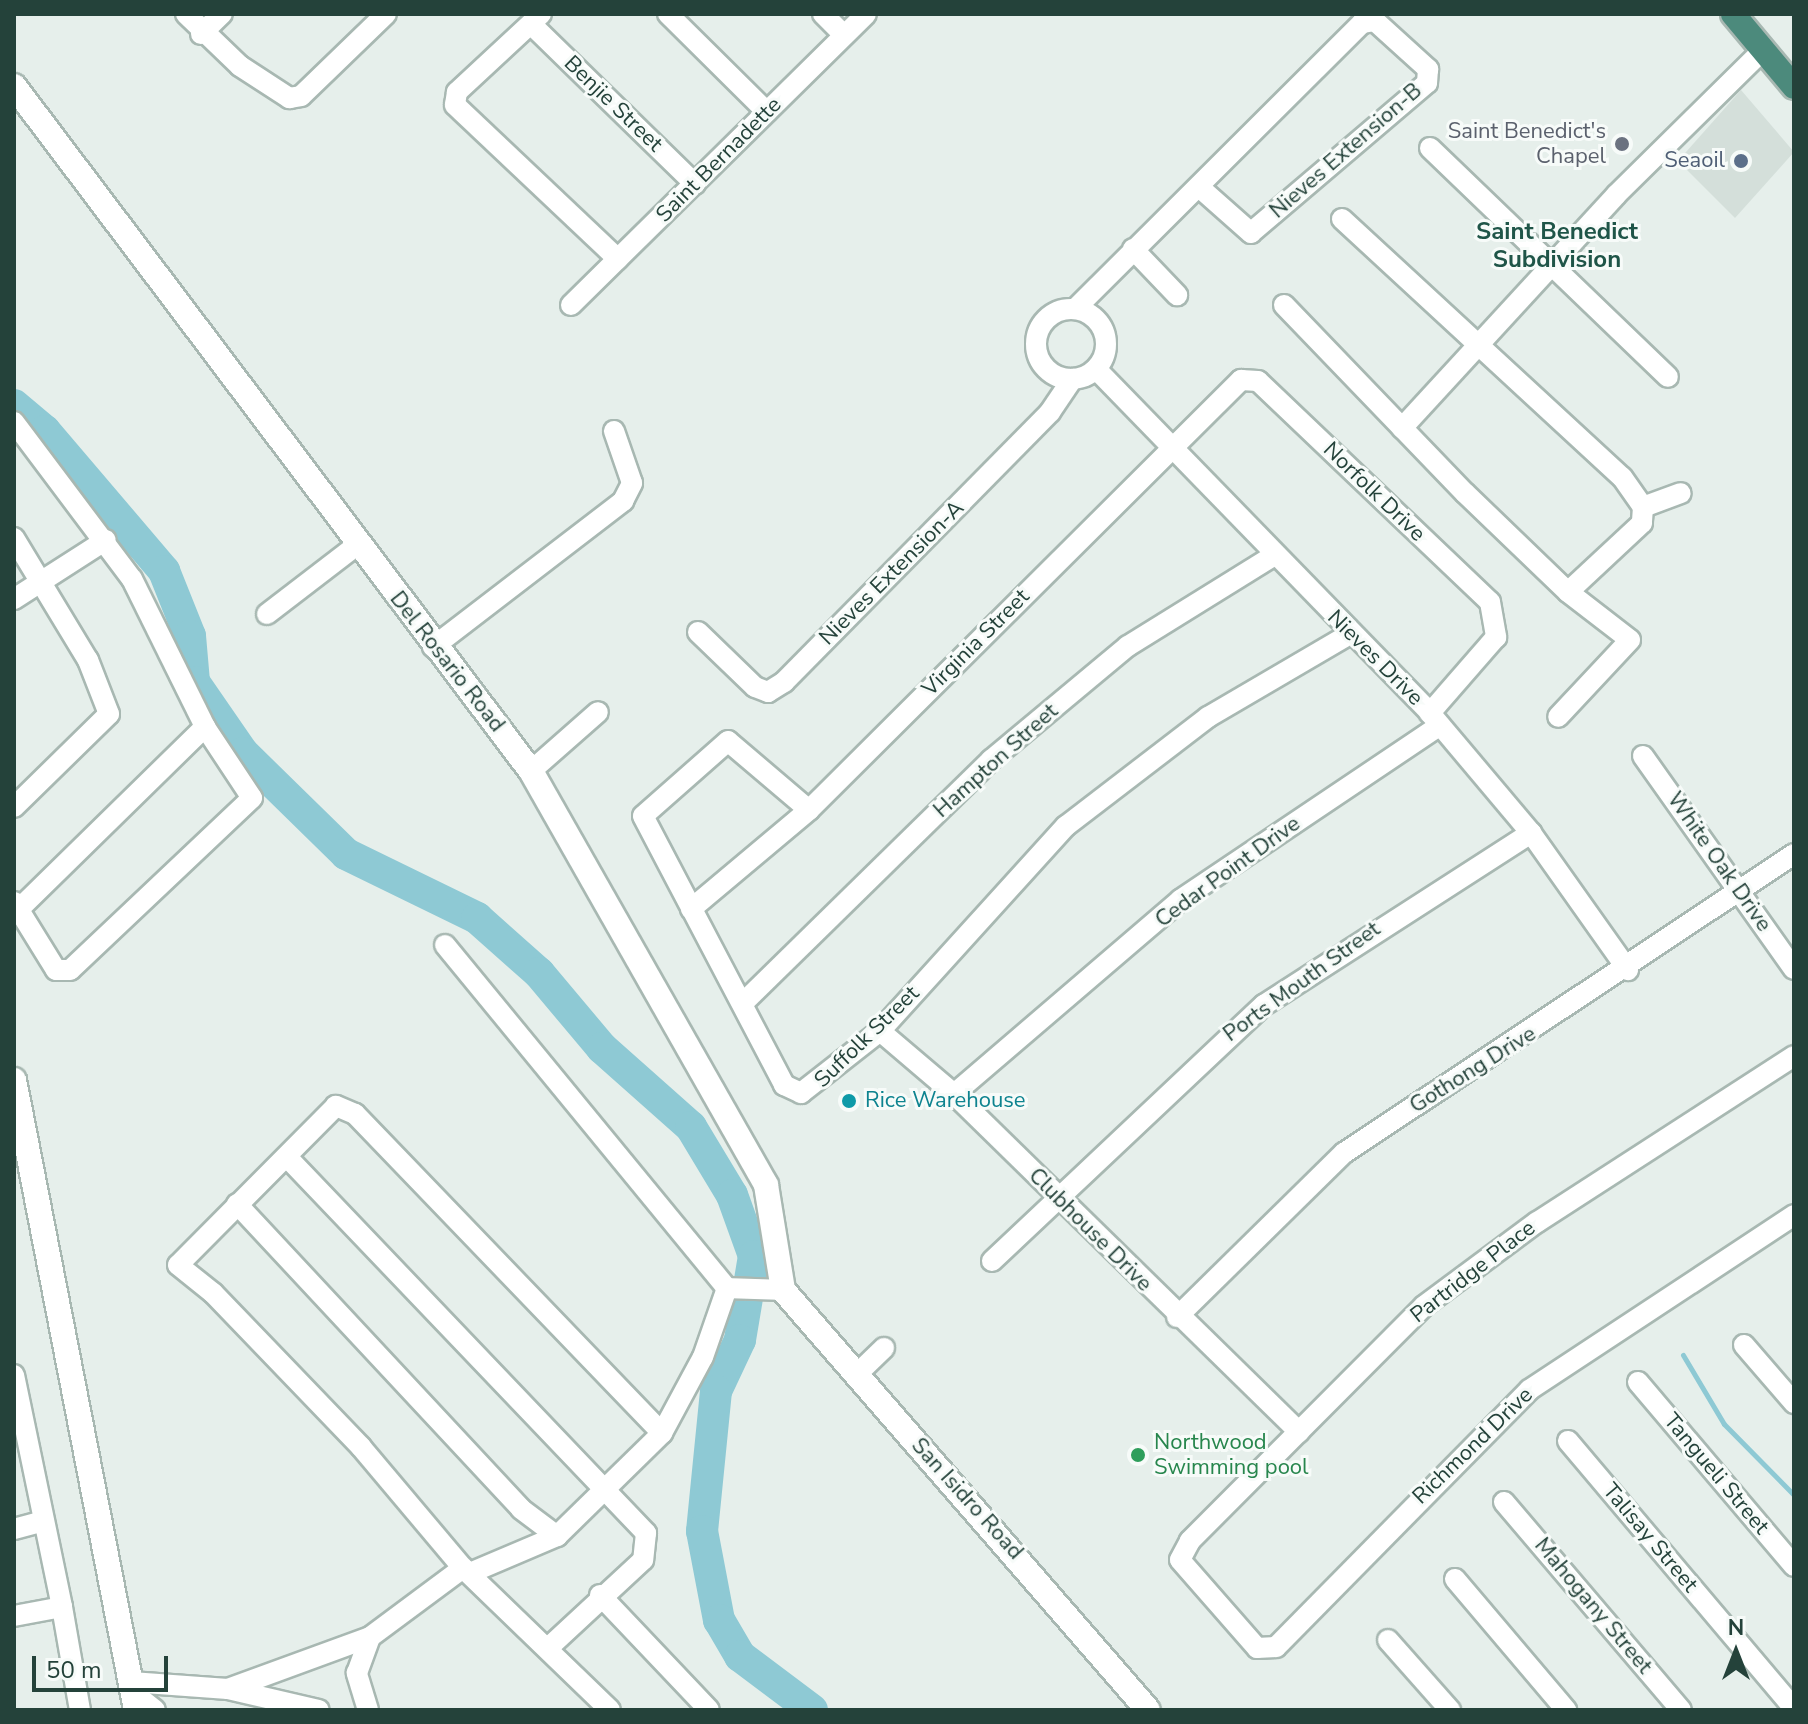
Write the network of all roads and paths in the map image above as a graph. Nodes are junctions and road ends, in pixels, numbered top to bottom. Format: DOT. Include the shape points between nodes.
graph roads {
  1 [pos="186,14"];
  2 [pos="222,14"];
  3 [pos="386,14"];
  4 [pos="668,14"];
  5 [pos="823,14"];
  6 [pos="866,14"];
  7 [pos="1733,14"];
  8 [pos="536,19"];
  9 [pos="201,34"];
  10 [pos="844,35"];
  11 [pos="1763,50"];
  12 [pos="14,86"];
  13 [pos="1794,87"];
  14 [pos="767,112"];
  15 [pos="1430,148"];
  16 [pos="695,184"];
  17 [pos="1199,187"];
  18 [pos="1342,219"];
  19 [pos="1133,249"];
  20 [pos="618,259"];
  21 [pos="1555,263"];
  22 [pos="1177,295"];
  23 [pos="571,305"];
  24 [pos="1284,305"];
  25 [pos="1075,309"];
  26 [pos="1483,345"];
  27 [pos="1096,369"];
  28 [pos="1668,377"];
  29 [pos="1072,379"];
  30 [pos="1258,381"];
  31 [pos="14,422"];
  32 [pos="1402,428"];
  33 [pos="614,431"];
  34 [pos="1174,447"];
  35 [pos="1681,493"];
  36 [pos="1643,507"];
  37 [pos="14,538"];
  38 [pos="106,540"];
  39 [pos="357,545"];
  40 [pos="1275,555"];
  41 [pos="43,583"];
  42 [pos="1568,592"];
  43 [pos="14,599"];
  44 [pos="1490,602"];
  45 [pos="267,614"];
  46 [pos="698,632"];
  47 [pos="1350,634"];
  48 [pos="433,647"];
  49 [pos="598,712"];
  50 [pos="1558,717"];
  51 [pos="1434,719"];
  52 [pos="205,727"];
  53 [pos="1643,756"];
  54 [pos="531,771"];
  55 [pos="14,807"];
  56 [pos="809,810"];
  57 [pos="1531,833"];
  58 [pos="1794,854"];
  59 [pos="1742,894"];
  60 [pos="16,906"];
  61 [pos="691,909"];
  62 [pos="445,945"];
  63 [pos="1794,969"];
  64 [pos="1628,970"];
  65 [pos="744,1002"];
  66 [pos="880,1031"];
  67 [pos="1794,1056"];
  68 [pos="14,1080"];
  69 [pos="954,1094"];
  70 [pos="287,1157"];
  71 [pos="1059,1199"];
  72 [pos="237,1204"];
  73 [pos="1794,1215"];
  74 [pos="992,1261"];
  75 [pos="730,1289"];
  76 [pos="772,1292"];
  77 [pos="1177,1317"];
  78 [pos="1744,1345"];
  79 [pos="884,1348"];
  80 [pos="14,1375"];
  81 [pos="856,1375"];
  82 [pos="1638,1382"];
  83 [pos="1794,1403"];
  84 [pos="1299,1432"];
  85 [pos="662,1433"];
  86 [pos="20,1440"];
  87 [pos="1568,1441"];
  88 [pos="608,1490"];
  89 [pos="1504,1502"];
  90 [pos="41,1522"];
  91 [pos="14,1529"];
  92 [pos="557,1536"];
  93 [pos="1794,1566"];
  94 [pos="467,1571"];
  95 [pos="1194,1576"];
  96 [pos="1455,1579"];
  97 [pos="600,1595"];
  98 [pos="62,1607"];
  99 [pos="14,1616"];
  100 [pos="370,1637"];
  101 [pos="1388,1640"];
  102 [pos="550,1646"];
  103 [pos="228,1689"];
  104 [pos="133,1695"];
  105 [pos="1794,1708"];
  106 [pos="73,1709"];
  107 [pos="155,1710"];
  108 [pos="319,1710"];
  109 [pos="368,1710"];
  110 [pos="610,1710"];
  111 [pos="709,1710"];
  112 [pos="1148,1710"];
  113 [pos="1450,1710"];
  114 [pos="1566,1710"];
  115 [pos="1681,1710"];
  1 -- 9 [label="street"];
  2 -- 9 [label="street"];
  3 -- 9 [label="street" via="301,96 279,94"];
  4 -- 14 [label="street"];
  5 -- 10 [label="street"];
  6 -- 10 [label="street, Saint Bernadette"];
  7 -- 11 [label="highway"];
  8 -- 16 [label="street, Benjie Street"];
  8 -- 20 [label="street" via="457,92 455,105"];
  10 -- 14 [label="street, Saint Bernadette"];
  11 -- 13 [label="highway"];
  11 -- 21 [label="street"];
  12 -- 39 [label="main road, Del Rosario Road"];
  14 -- 16 [label="street, Saint Bernadette"];
  15 -- 21 [label="street"];
  16 -- 20 [label="street, Saint Bernadette"];
  17 -- 17 [label="street, Nieves Extension-B" via="1362,23 1375,21 1428,69 1427,83 1251,233"];
  17 -- 19 [label="street, Nieves Extension-B"];
  18 -- 26 [label="street"];
  19 -- 22 [label="street"];
  19 -- 25 [label="street, Nieves Extension-B"];
  20 -- 23 [label="street, Saint Bernadette"];
  21 -- 26 [label="street"];
  21 -- 28 [label="street"];
  24 -- 32 [label="street"];
  25 -- 27 [label="street" via="1102,328 1105,349"];
  25 -- 29 [label="street" via="1044,321 1036,342 1042,364"];
  26 -- 32 [label="street"];
  26 -- 36 [label="street" via="1622,477"];
  27 -- 29 [label="street"];
  27 -- 34 [label="street, Nieves Drive"];
  29 -- 46 [label="street, Nieves Extension-A" via="1050,412 784,682 768,692 755,687"];
  30 -- 34 [label="street, Virginia Street" via="1232,386"];
  30 -- 44 [label="street, Norfolk Drive"];
  31 -- 38 [label="street"];
  32 -- 42 [label="street"];
  33 -- 48 [label="street" via="632,483 623,501"];
  34 -- 40 [label="street, Nieves Drive"];
  34 -- 56 [label="street, Virginia Street"];
  35 -- 36 [label="street"];
  36 -- 42 [label="street" via="1642,523"];
  37 -- 41 [label="street"];
  38 -- 41 [label="street"];
  38 -- 52 [label="street"];
  39 -- 45 [label="street"];
  39 -- 48 [label="main road, Del Rosario Road"];
  40 -- 47 [label="street, Nieves Drive"];
  40 -- 65 [label="street, Hampton Street" via="1128,646 991,760"];
  41 -- 43 [label="street"];
  41 -- 55 [label="street" via="106,693 109,714"];
  42 -- 50 [label="street" via="1630,640 1630,647"];
  44 -- 51 [label="street, Cedar Point Drive" via="1496,637"];
  47 -- 51 [label="street, Nieves Drive"];
  47 -- 66 [label="street, Suffolk Street" via="1208,717 1066,826"];
  48 -- 54 [label="main road, Del Rosario Road"];
  49 -- 54 [label="street"];
  51 -- 57 [label="street, Nieves Drive"];
  51 -- 69 [label="street, Cedar Point Drive" via="1180,900"];
  52 -- 60 [label="street"];
  52 -- 60 [label="street" via="252,798 70,970 56,970"];
  53 -- 59 [label="street, White Oak Drive"];
  54 -- 76 [label="main road, Del Rosario Road" via="766,1185"];
  56 -- 61 [label="street, Virginia Street"];
  56 -- 61 [label="street, Suffolk Street" via="722,741 643,816"];
  57 -- 64 [label="street, Nieves Drive"];
  57 -- 71 [label="street, Ports Mouth Street" via="1264,1005"];
  58 -- 59 [label="street, Gothong Drive"];
  59 -- 63 [label="street, White Oak Drive"];
  59 -- 64 [label="street, Gothong Drive"];
  61 -- 65 [label="street, Suffolk Street"];
  62 -- 75 [label="street"];
  64 -- 77 [label="street, Gothong Drive" via="1344,1153"];
  65 -- 66 [label="street, Suffolk Street" via="784,1085 801,1093"];
  66 -- 69 [label="street, Clubhouse Drive"];
  67 -- 84 [label="street, Partridge Place" via="1537,1222 1424,1306"];
  68 -- 104 [label="main road"];
  69 -- 71 [label="street, Clubhouse Drive"];
  70 -- 72 [label="street"];
  70 -- 85 [label="street" via="328,1111 347,1107"];
  70 -- 88 [label="street"];
  71 -- 74 [label="street, Ports Mouth Street"];
  71 -- 77 [label="street, Clubhouse Drive"];
  72 -- 92 [label="street" via="521,1509"];
  72 -- 94 [label="street" via="178,1265 361,1447"];
  73 -- 95 [label="street, Richmond Drive" via="1529,1390 1276,1647 1257,1648"];
  75 -- 76 [label="street"];
  75 -- 85 [label="street" via="703,1357"];
  76 -- 81 [label="main road, San Isidro Road"];
  77 -- 84 [label="street, Clubhouse Drive"];
  78 -- 83 [label="street"];
  79 -- 81 [label="street"];
  80 -- 86 [label="street"];
  81 -- 112 [label="main road, San Isidro Road"];
  82 -- 93 [label="street, Tangueli Street"];
  84 -- 95 [label="street, Partridge Place" via="1180,1553"];
  85 -- 88 [label="street"];
  86 -- 90 [label="street"];
  87 -- 105 [label="street, Talisay Street"];
  88 -- 92 [label="street"];
  88 -- 97 [label="street" via="646,1533 649,1550"];
  89 -- 115 [label="street, Mahogany Street"];
  90 -- 91 [label="street"];
  90 -- 98 [label="street"];
  92 -- 94 [label="street"];
  94 -- 100 [label="street"];
  94 -- 102 [label="street"];
  96 -- 114 [label="street"];
  97 -- 102 [label="street"];
  97 -- 111 [label="street"];
  98 -- 99 [label="street"];
  98 -- 106 [label="street"];
  100 -- 103 [label="street"];
  100 -- 109 [label="street" via="357,1673"];
  101 -- 113 [label="street"];
  102 -- 110 [label="street"];
  103 -- 104 [label="street"];
  103 -- 108 [label="street"];
  104 -- 107 [label="street"];
}
